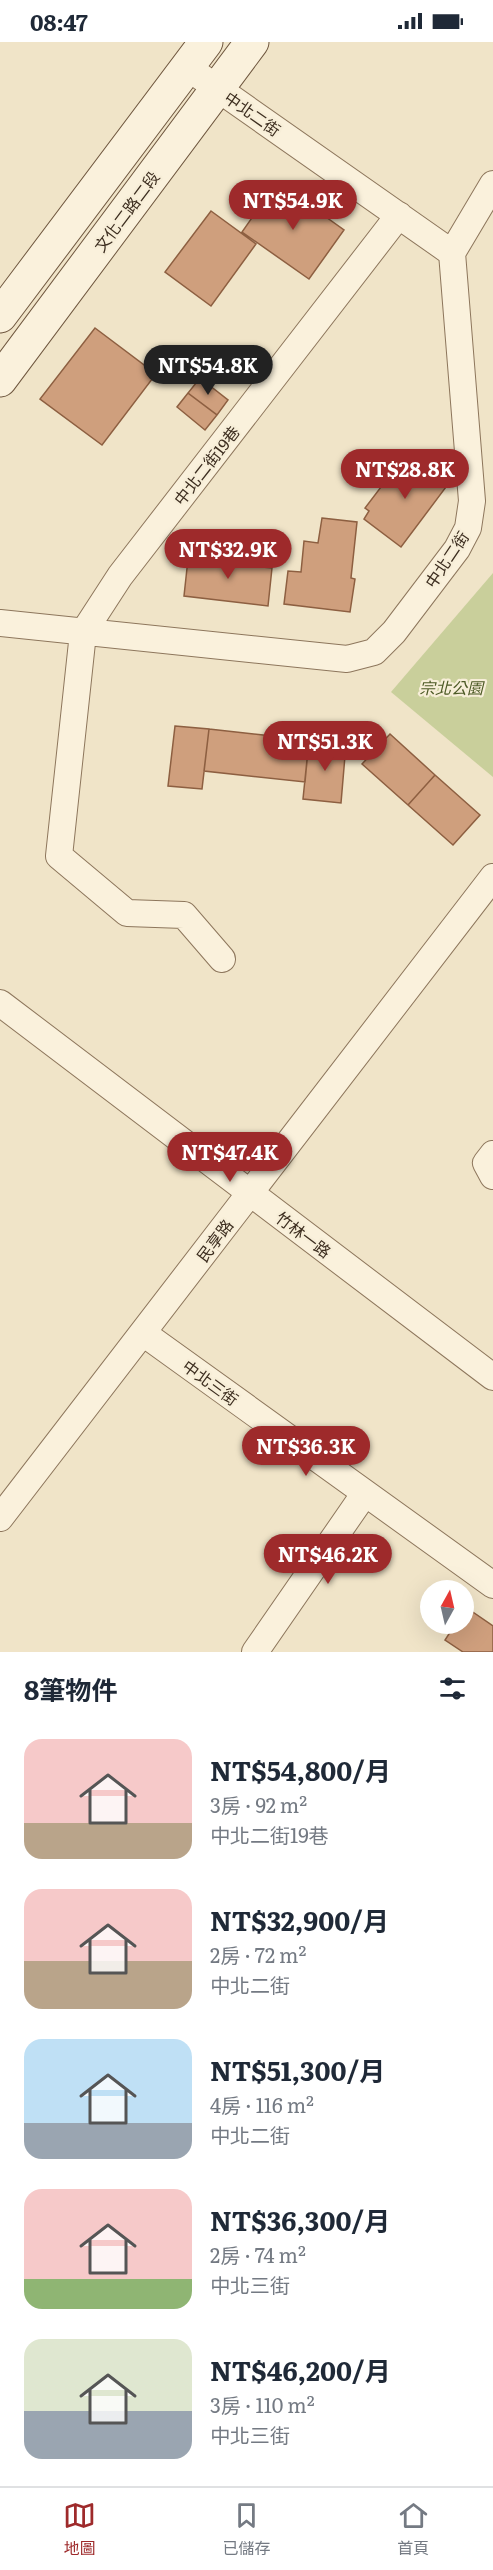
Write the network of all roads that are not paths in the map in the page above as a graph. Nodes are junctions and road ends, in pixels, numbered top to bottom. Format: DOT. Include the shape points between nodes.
graph roads {
  1 [pos="252,42"];
  2 [pos="196,54"];
  3 [pos="218,89"];
  4 [pos="493,184"];
  5 [pos="399,215"];
  6 [pos="452,254"];
  7 [pos="0,316"];
  8 [pos="0,380"];
  9 [pos="0,623"];
  10 [pos="83,633"];
  11 [pos="493,877"];
  12 [pos="222,958"];
  13 [pos="0,1003"];
  14 [pos="493,1154"];
  15 [pos="493,1176"];
  16 [pos="250,1193"];
  17 [pos="143,1333"];
  18 [pos="493,1377"];
  19 [pos="365,1493"];
  20 [pos="0,1518"];
  21 [pos="493,1585"];
  22 [pos="255,1652"];
  1 -- 3 [label="street, 文化二路二段"];
  2 -- 3 [label="street, 中北二街"];
  2 -- 7 [label="street"];
  3 -- 5 [label="street, 中北二街"];
  3 -- 8 [label="street, 文化二路二段"];
  4 -- 6 [label="street"];
  5 -- 6 [label="street, 中北二街"];
  5 -- 10 [label="street, 中北二街19巷" via="120,576"];
  6 -- 10 [label="street, 中北二街" via="472,501 468,528 457,549 381,645 374,652 347,659"];
  9 -- 10 [label="street, 中北二街"];
  10 -- 12 [label="street" via="59,856 127,913 184,915"];
  11 -- 16 [label="street, 民享路"];
  13 -- 16 [label="street, 竹林一路"];
  14 -- 15 [label="street" via="486,1162"];
  16 -- 17 [label="street, 民享路"];
  16 -- 18 [label="street, 竹林一路"];
  17 -- 19 [label="street, 中北三街"];
  17 -- 20 [label="street, 民享路"];
  19 -- 21 [label="street, 中北三街"];
  19 -- 22 [label="street"];
}
